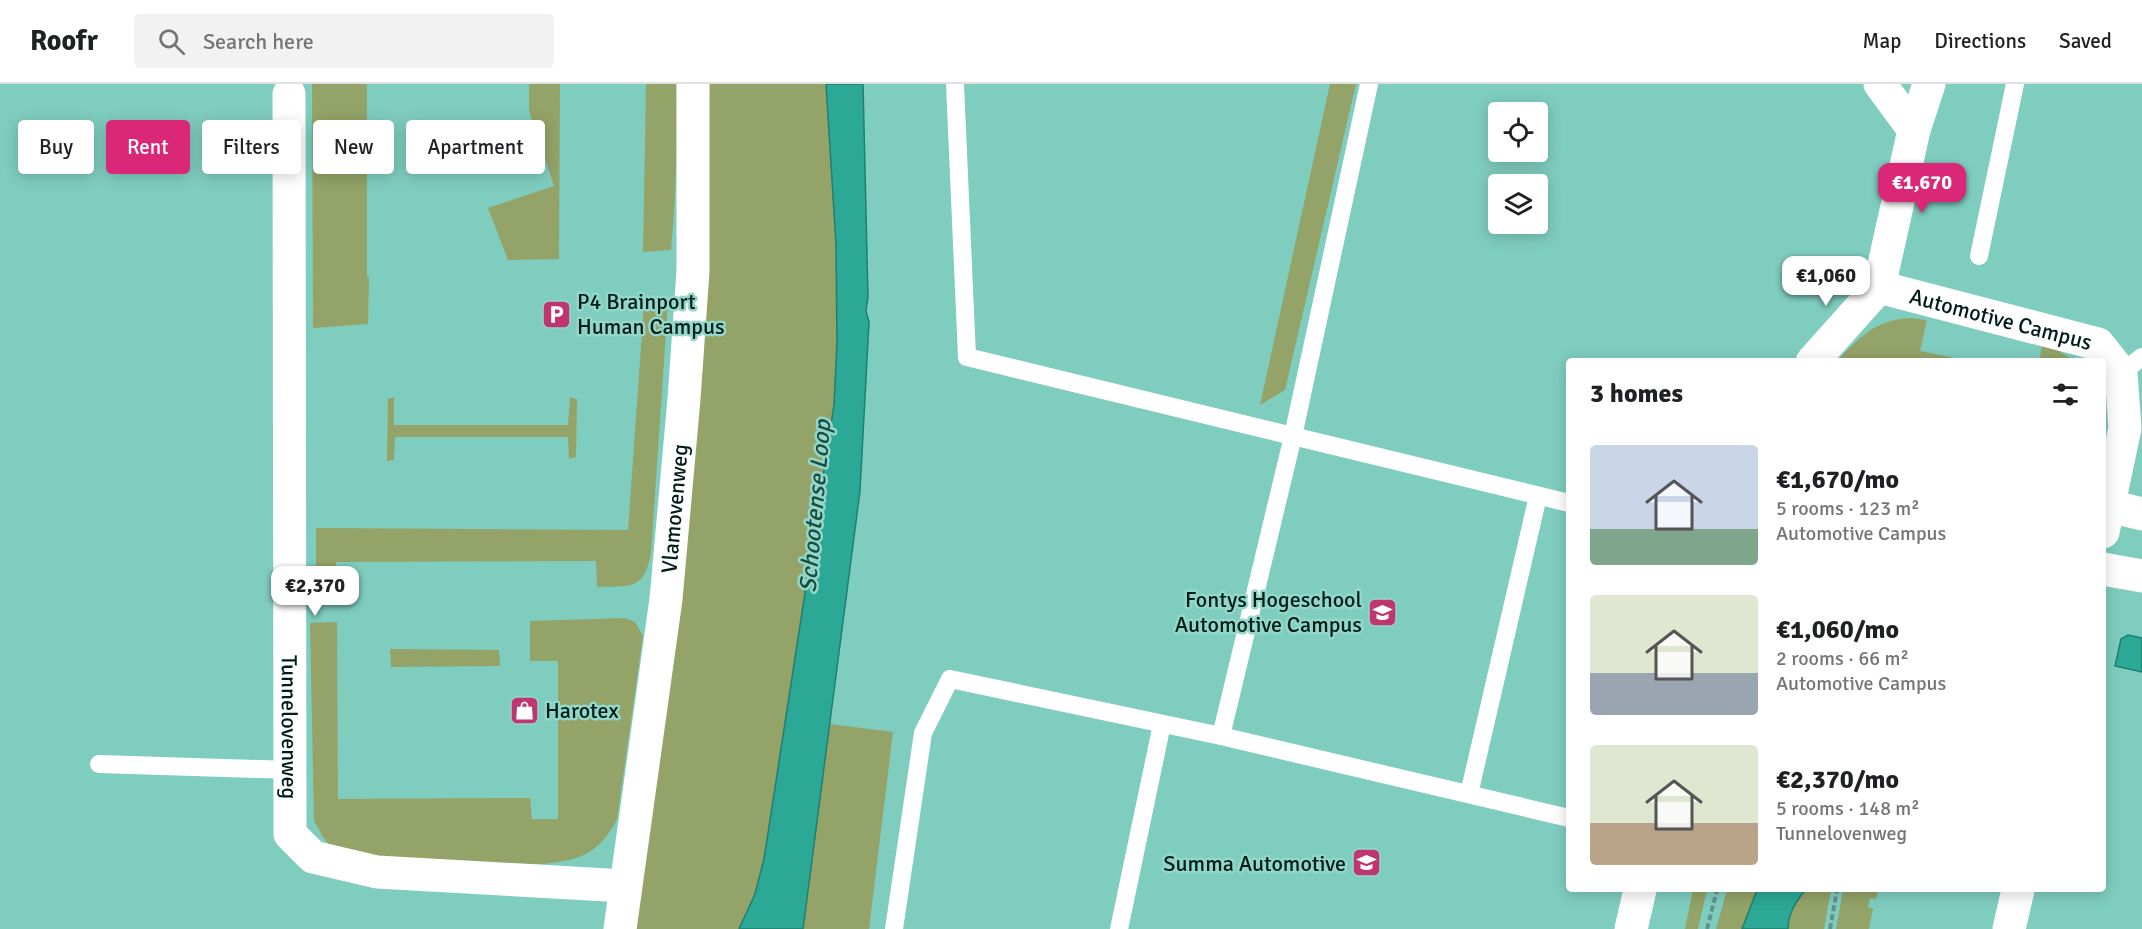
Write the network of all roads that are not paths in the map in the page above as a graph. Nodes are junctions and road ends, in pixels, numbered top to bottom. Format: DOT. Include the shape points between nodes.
graph roads {
  1 [pos="693,84"];
  2 [pos="954,84"];
  3 [pos="1369,84"];
  4 [pos="1880,84"];
  5 [pos="1929,84"];
  6 [pos="2015,84"];
  7 [pos="289,94"];
  8 [pos="1914,130"];
  9 [pos="1979,256"];
  10 [pos="1879,287"];
  11 [pos="1816,358"];
  12 [pos="2131,365"];
  13 [pos="1293,436"];
  14 [pos="1538,496"];
  15 [pos="1566,502"];
  16 [pos="2142,514"];
  17 [pos="2106,519"];
  18 [pos="2106,570"];
  19 [pos="2142,576"];
  20 [pos="1162,724"];
  21 [pos="1221,736"];
  22 [pos="99,764"];
  23 [pos="291,770"];
  24 [pos="1469,794"];
  25 [pos="1566,817"];
  26 [pos="625,886"];
  27 [pos="1640,892"];
  28 [pos="2018,892"];
  29 [pos="620,929"];
  30 [pos="894,929"];
  31 [pos="1119,929"];
  32 [pos="1631,929"];
  33 [pos="2009,929"];
  1 -- 26 [label="street, Vlamovenweg" via="693,271 684,399 666,599"];
  2 -- 13 [label="lane" via="967,357"];
  3 -- 13 [label="lane"];
  4 -- 8 [label="street"];
  5 -- 8 [label="street, Automotive Campus"];
  6 -- 9 [label="lane"];
  7 -- 23 [label="street, Tunnelovenweg"];
  8 -- 10 [label="street, Automotive Campus"];
  10 -- 11 [label="street, Automotive Campus"];
  10 -- 12 [label="street, Automotive Campus" via="2098,344"];
  12 -- 17 [label="street, Automotive Campus" via="2125,428"];
  13 -- 14 [label="lane"];
  13 -- 21 [label="lane"];
  14 -- 15 [label="lane"];
  14 -- 24 [label="lane"];
  16 -- 17 [label="street, Automotive Campus"];
  18 -- 19 [label="street"];
  20 -- 21 [label="lane"];
  20 -- 30 [label="lane" via="950,679 923,733"];
  20 -- 31 [label="lane"];
  21 -- 24 [label="lane"];
  22 -- 23 [label="lane"];
  23 -- 26 [label="street, Tunnelovenweg" via="290,834 313,857 377,872"];
  24 -- 25 [label="lane"];
  26 -- 29 [label="street, Vlamovenweg"];
  27 -- 32 [label="street"];
  28 -- 33 [label="street"];
}
